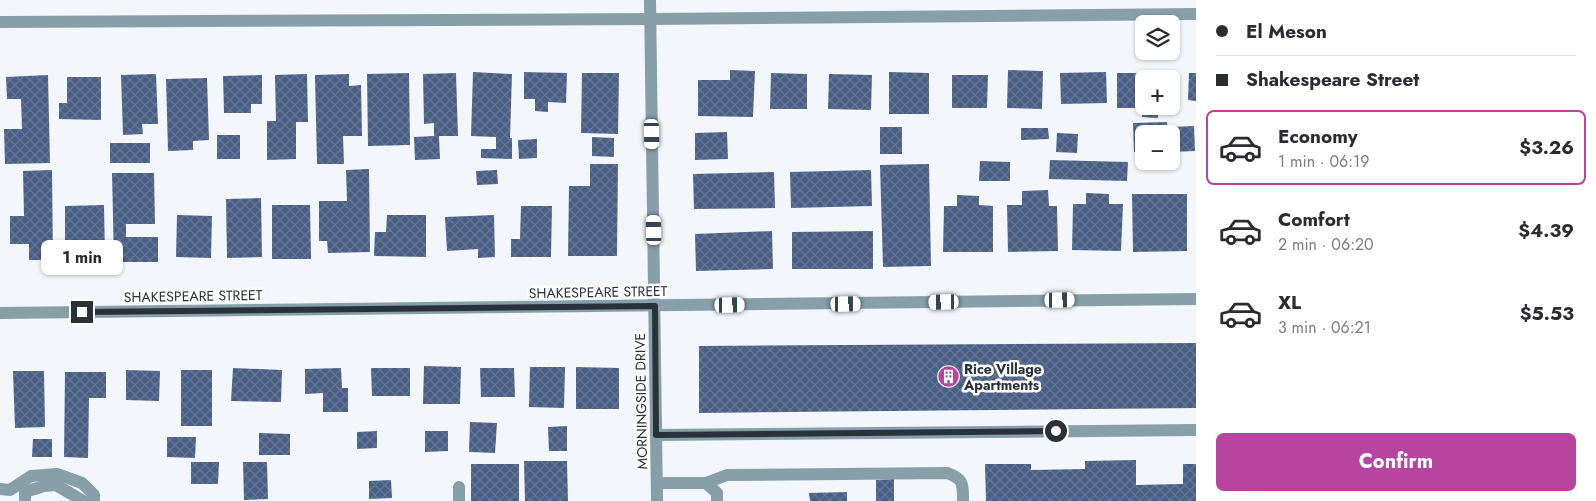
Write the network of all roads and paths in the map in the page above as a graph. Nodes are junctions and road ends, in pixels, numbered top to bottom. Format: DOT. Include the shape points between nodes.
graph roads {
  1 [pos="650,0"];
  2 [pos="1196,14"];
  3 [pos="651,20"];
  4 [pos="0,22"];
  5 [pos="1196,299"];
  6 [pos="655,306"];
  7 [pos="0,313"];
  8 [pos="1196,430"];
  9 [pos="656,435"];
  10 [pos="657,483"];
  11 [pos="706,483"];
  12 [pos="459,487"];
  13 [pos="7,493"];
  14 [pos="25,501"];
  15 [pos="83,501"];
  16 [pos="94,501"];
  17 [pos="459,501"];
  18 [pos="657,501"];
  19 [pos="717,501"];
  20 [pos="963,501"];
  1 -- 3 [label="street, MORNINGSIDE DRIVE"];
  2 -- 3 [label="street"];
  3 -- 4 [label="street"];
  3 -- 6 [label="street, MORNINGSIDE DRIVE"];
  5 -- 6 [label="street, SHAKESPEARE STREET"];
  6 -- 7 [label="street, SHAKESPEARE STREET"];
  6 -- 9 [label="street, MORNINGSIDE DRIVE"];
  8 -- 9 [label="street"];
  9 -- 10 [label="street, MORNINGSIDE DRIVE"];
  10 -- 11 [label="street"];
  10 -- 18 [label="street, MORNINGSIDE DRIVE"];
  11 -- 19 [label="street" via="717,493"];
  11 -- 20 [label="street" via="727,475 946,473 957,477 963,484"];
  12 -- 17 [label="street"];
  13 -- 16 [label="street" via="31,476 57,474 82,483 94,495"];
  14 -- 15 [label="street" via="24,492 56,485"];
}
